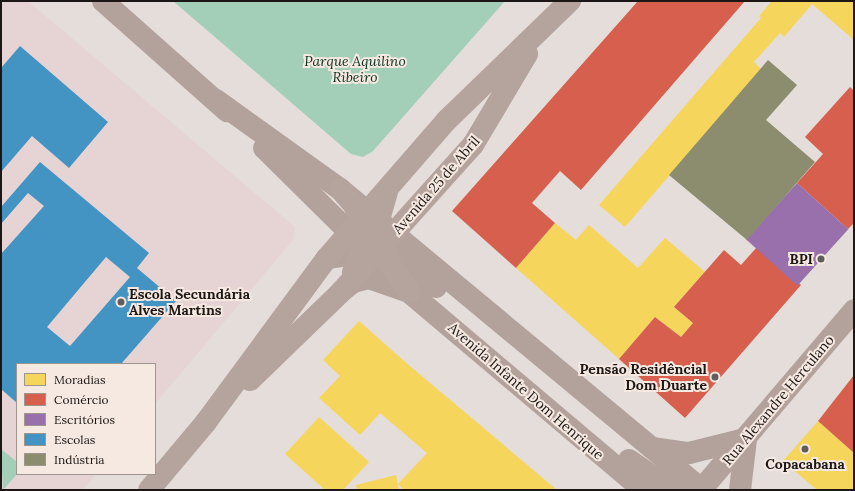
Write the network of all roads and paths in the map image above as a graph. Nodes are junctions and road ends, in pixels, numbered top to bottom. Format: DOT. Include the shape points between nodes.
graph roads {
  1 [pos="103,1"];
  2 [pos="570,1"];
  3 [pos="534,40"];
  4 [pos="216,100"];
  5 [pos="388,188"];
  6 [pos="340,189"];
  7 [pos="322,205"];
  8 [pos="420,205"];
  9 [pos="372,238"];
  10 [pos="413,250"];
  11 [pos="327,258"];
  12 [pos="409,292"];
  13 [pos="340,293"];
  14 [pos="854,310"];
  15 [pos="502,370"];
  16 [pos="576,385"];
  17 [pos="206,422"];
  18 [pos="746,438"];
  19 [pos="650,447"];
  20 [pos="149,490"];
  21 [pos="643,490"];
  22 [pos="701,490"];
  23 [pos="740,490"];
  1 -- 4 [label="main road, Avenida Infante Dom Henrique"];
  2 -- 3 [label="main road, Avenida 25 de Abril"];
  3 -- 5 [label="main road, Avenida 25 de Abril" via="446,121"];
  3 -- 8 [label="main road, Avenida 25 de Abril" via="473,145"];
  4 -- 6 [label="main road, Avenida Infante Dom Henrique"];
  4 -- 7 [label="main road, Avenida Infante Dom Henrique"];
  5 -- 6 [label="main road" via="368,198"];
  5 -- 9 [label="main road, Avenida 25 de Abril"];
  6 -- 9 [label="main road, Avenida Infante Dom Henrique"];
  7 -- 9 [label="main road, Avenida Infante Dom Henrique"];
  7 -- 11 [label="main road" via="335,233"];
  8 -- 9 [label="main road, Avenida 25 de Abril"];
  8 -- 10 [label="main road" via="409,229"];
  9 -- 10 [label="main road, Avenida Infante Dom Henrique"];
  9 -- 11 [label="main road, Avenida 25 de Abril"];
  9 -- 12 [label="main road, Avenida Infante Dom Henrique"];
  9 -- 13 [label="main road, Avenida 25 de Abril"];
  9 -- 16 [label="main road, Avenida Infante Dom Henrique" via="506,343"];
  10 -- 16 [label="main road, Avenida Infante Dom Henrique"];
  11 -- 17 [label="main road, Avenida 25 de Abril"];
  12 -- 13 [label="main road, Avenida Infante Dom Henrique" via="369,278 353,282"];
  12 -- 15 [label="main road, Avenida Infante Dom Henrique"];
  13 -- 17 [label="main road, Avenida 25 de Abril"];
  14 -- 18 [label="main road, Rua Alexandre Herculano"];
  15 -- 21 [label="main road, Avenida Infante Dom Henrique"];
  15 -- 22 [label="main road" via="562,403 646,474 683,490"];
  16 -- 19 [label="main road, Avenida Infante Dom Henrique"];
  17 -- 20 [label="main road, Avenida 25 de Abril"];
  18 -- 19 [label="main road" via="689,453 664,452"];
  18 -- 22 [label="main road, Rua Alexandre Herculano"];
  18 -- 23 [label="main road"];
  19 -- 22 [label="main road, Avenida Infante Dom Henrique"];
}
